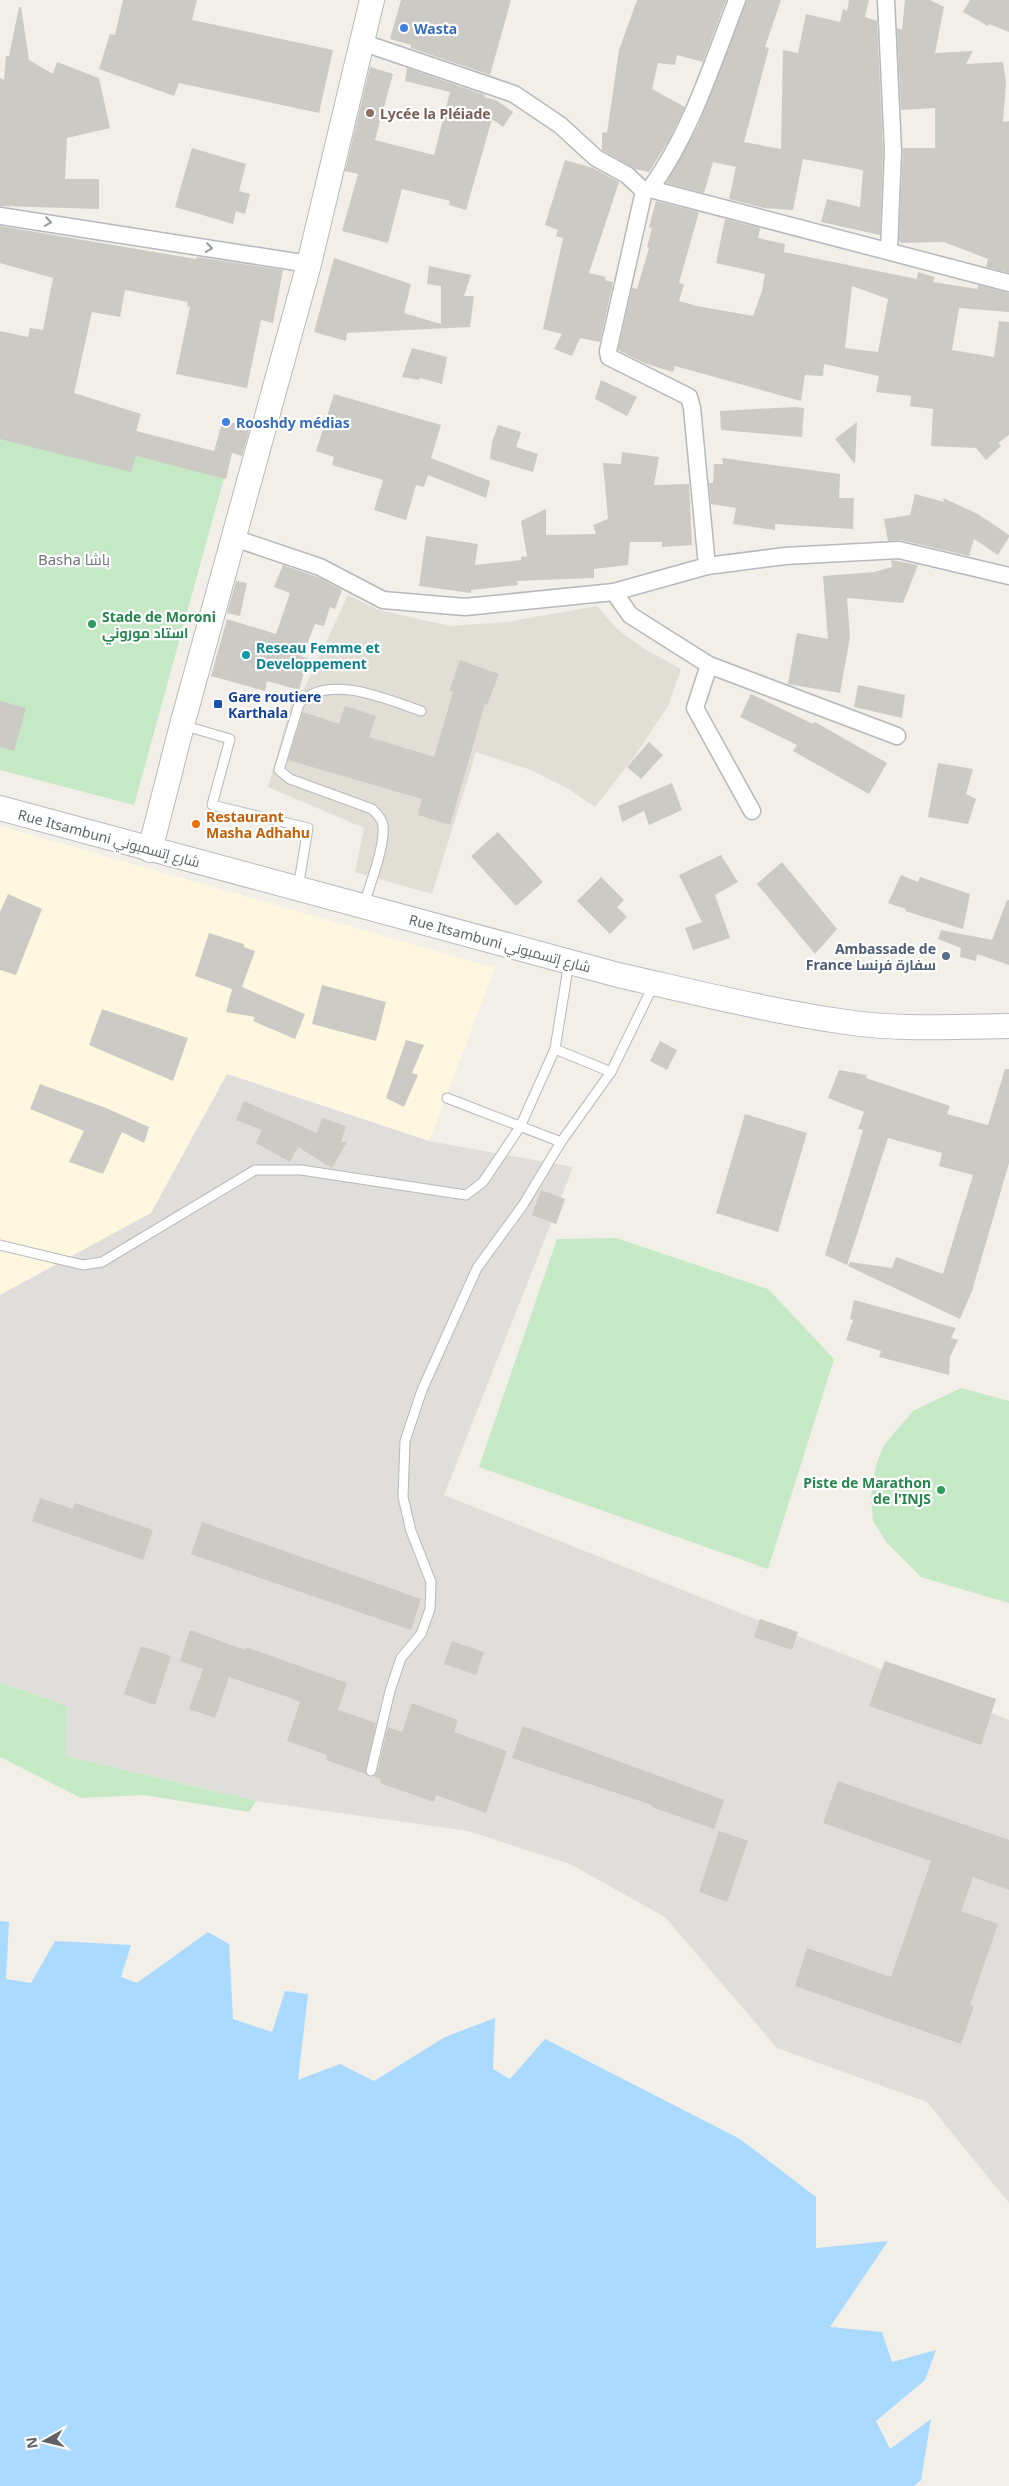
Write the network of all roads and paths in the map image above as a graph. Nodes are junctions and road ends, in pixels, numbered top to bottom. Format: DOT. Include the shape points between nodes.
graph roads {
  1 [pos="372,0"];
  2 [pos="737,0"];
  3 [pos="886,0"];
  4 [pos="361,42"];
  5 [pos="647,190"];
  6 [pos="0,216"];
  7 [pos="889,250"];
  8 [pos="309,264"];
  9 [pos="1009,283"];
  10 [pos="234,538"];
  11 [pos="707,566"];
  12 [pos="1009,576"];
  13 [pos="614,592"];
  14 [pos="709,665"];
  15 [pos="421,711"];
  16 [pos="182,725"];
  17 [pos="897,736"];
  18 [pos="0,808"];
  19 [pos="752,811"];
  20 [pos="150,850"];
  21 [pos="298,888"];
  22 [pos="364,905"];
  23 [pos="570,962"];
  24 [pos="654,984"];
  25 [pos="1009,1026"];
  26 [pos="555,1049"];
  27 [pos="611,1072"];
  28 [pos="447,1098"];
  29 [pos="520,1127"];
  30 [pos="561,1142"];
  31 [pos="0,1245"];
  32 [pos="371,1772"];
  1 -- 4 [label="main road"];
  2 -- 5 [label="street" via="696,105 661,174"];
  3 -- 7 [label="street" via="893,151"];
  4 -- 5 [label="street" via="514,94 560,125 596,158"];
  4 -- 8 [label="main road"];
  5 -- 7 [label="street"];
  5 -- 11 [label="street" via="608,351 609,357 689,397"];
  6 -- 8 [label="street, one-way"];
  7 -- 9 [label="street"];
  8 -- 10 [label="main road"];
  10 -- 13 [label="street" via="320,568 383,600 465,607"];
  10 -- 16 [label="main road"];
  11 -- 12 [label="street" via="785,556 898,550"];
  11 -- 13 [label="street"];
  13 -- 14 [label="street" via="630,615"];
  14 -- 17 [label="street"];
  14 -- 19 [label="street" via="695,708"];
  15 -- 22 [label="lane" via="363,691 320,691 305,697 299,704 279,770 290,779 378,814 383,823 381,840"];
  16 -- 20 [label="main road"];
  16 -- 21 [label="lane" via="230,739 212,805 308,828"];
  18 -- 20 [label="main road, Rue Itsambuni شارع إتسمبوني"];
  20 -- 21 [label="main road, Rue Itsambuni شارع إتسمبوني"];
  21 -- 22 [label="main road, Rue Itsambuni شارع إتسمبوني"];
  22 -- 23 [label="main road, Rue Itsambuni شارع إتسمبوني"];
  23 -- 24 [label="main road, Rue Itsambuni شارع إتسمبوني"];
  23 -- 26 [label="lane"];
  24 -- 25 [label="main road, Rue Itsambuni شارع إتسمبوني" via="847,1022 923,1027"];
  24 -- 27 [label="lane"];
  26 -- 27 [label="lane"];
  26 -- 29 [label="lane"];
  27 -- 30 [label="lane"];
  28 -- 29 [label="lane"];
  29 -- 30 [label="lane"];
  29 -- 31 [label="lane" via="483,1182 466,1194 301,1170 255,1170 102,1262 83,1265"];
  30 -- 32 [label="lane" via="478,1268 422,1390 405,1441 403,1497 411,1531 431,1582 430,1608 421,1634 401,1658"];
}
